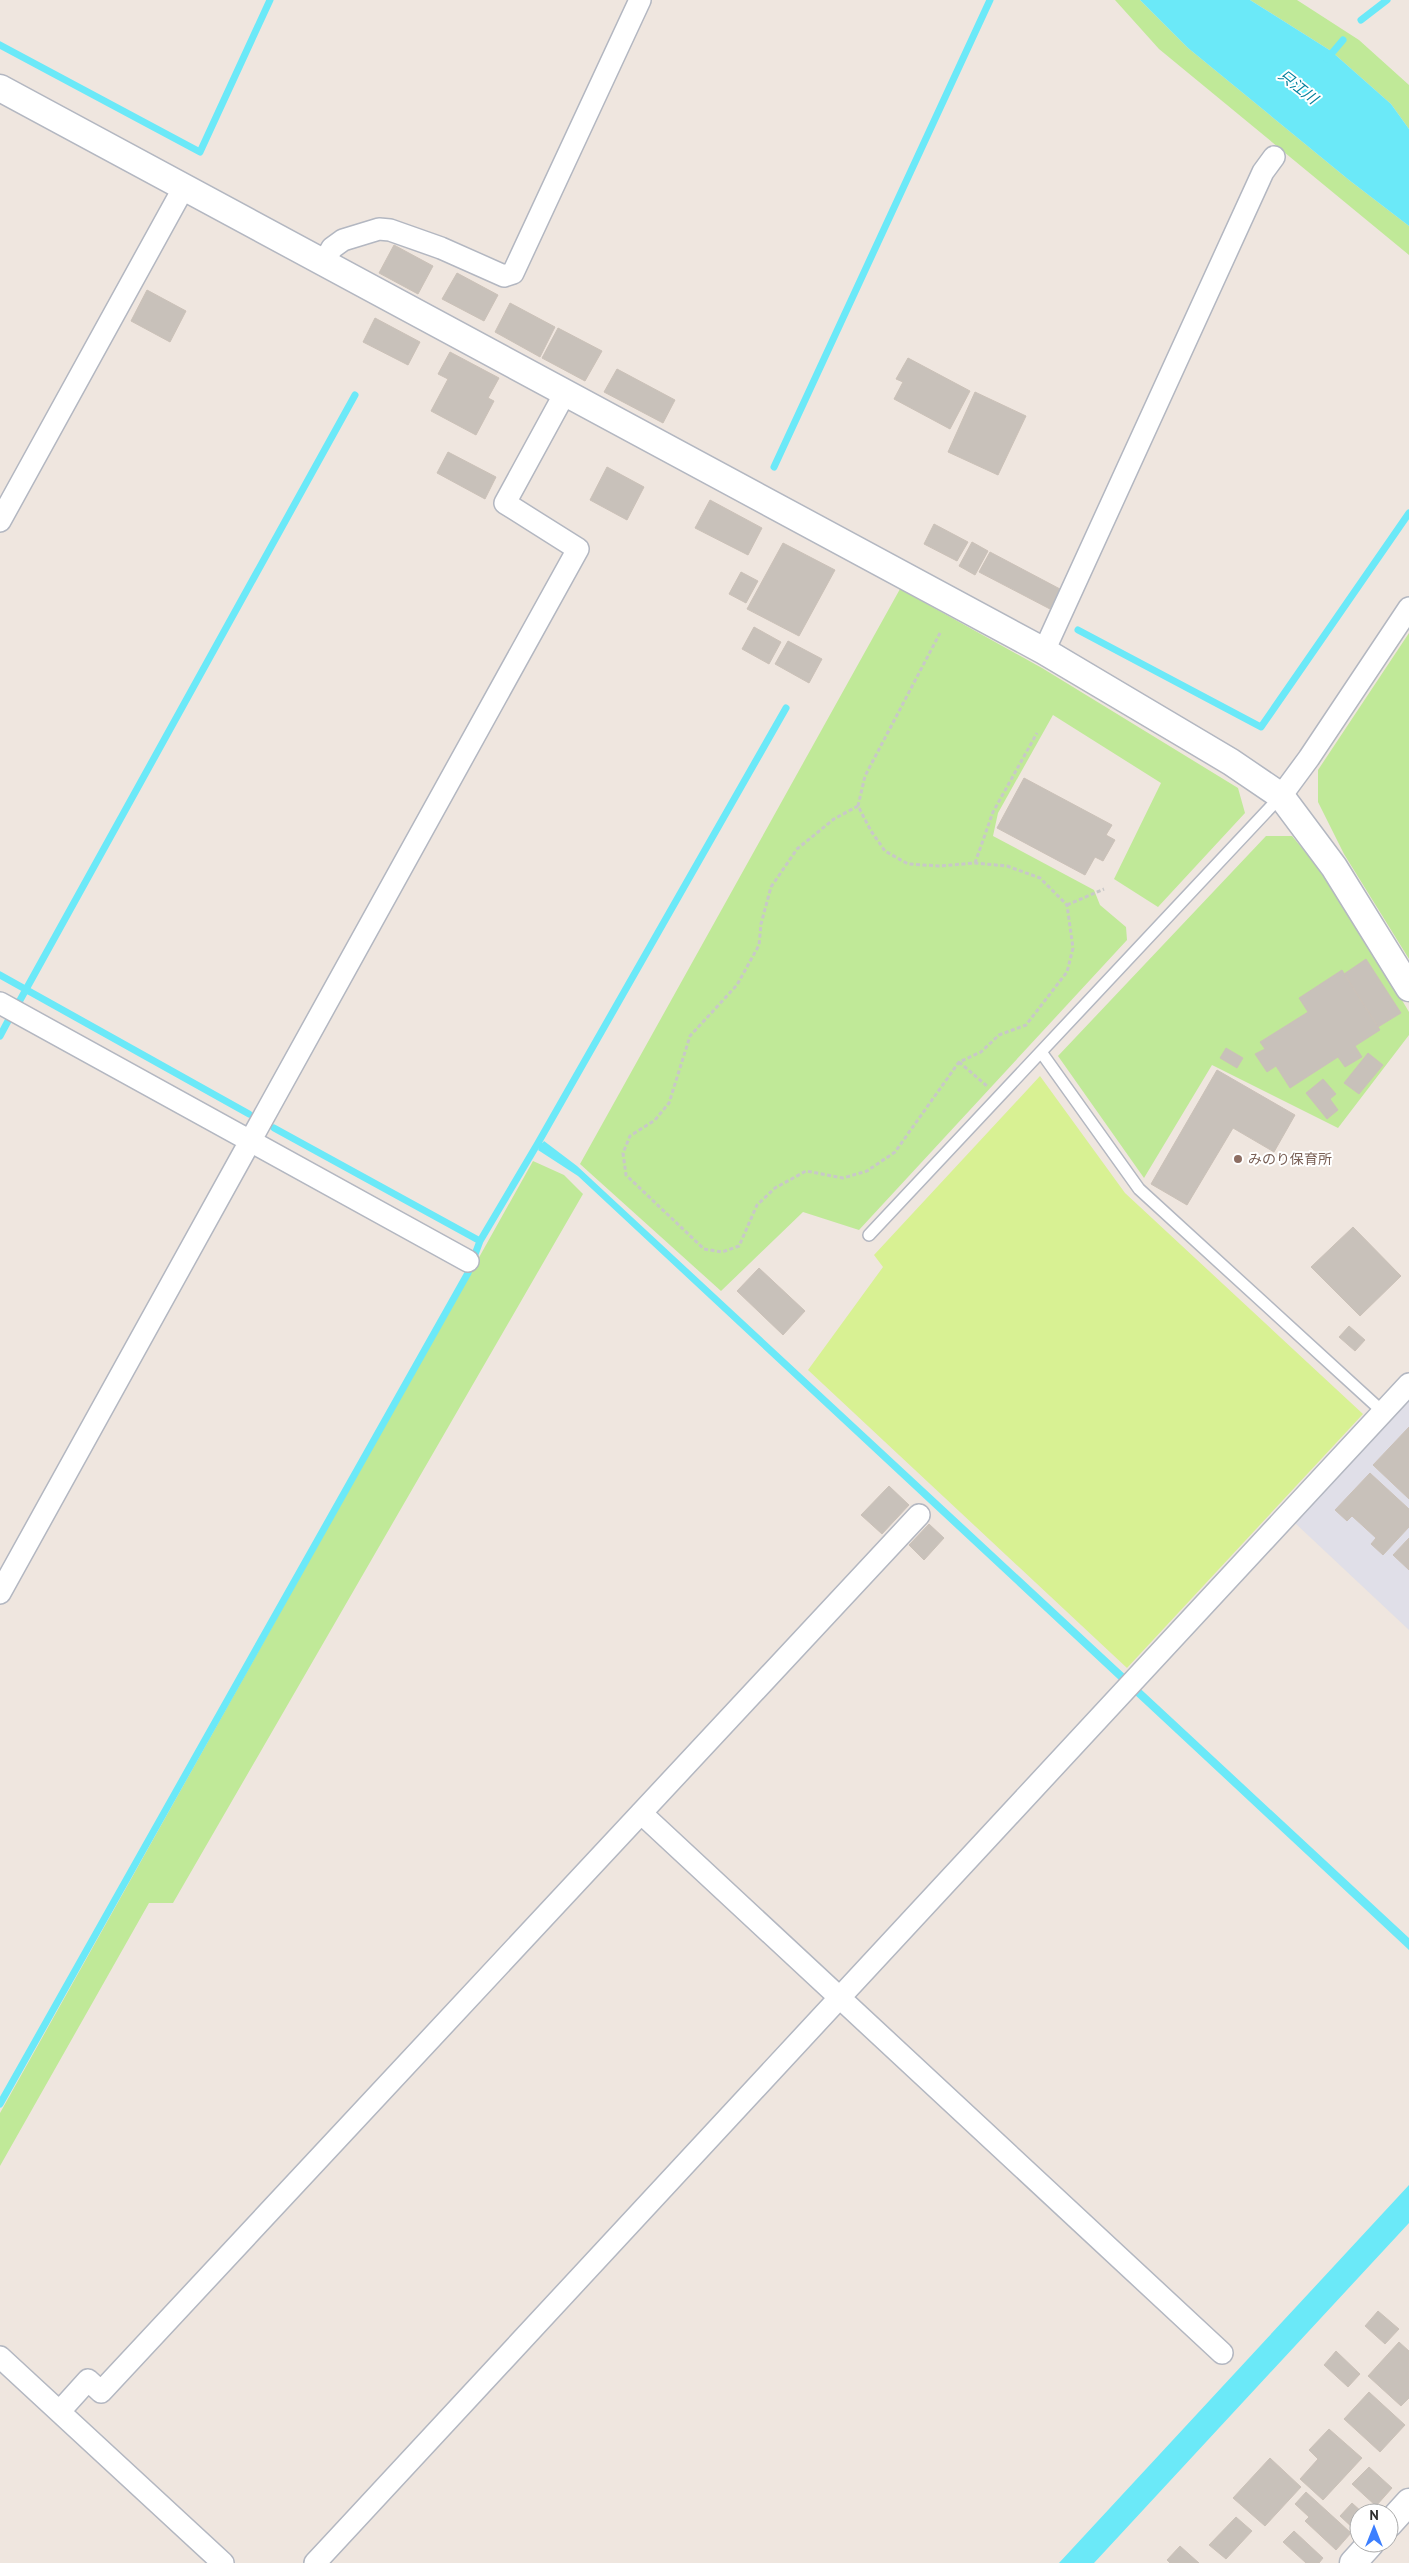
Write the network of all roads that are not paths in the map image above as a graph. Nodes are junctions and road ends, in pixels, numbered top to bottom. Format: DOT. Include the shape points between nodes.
graph roads {
  1 [pos="640,0"];
  2 [pos="0,88"];
  3 [pos="1274,157"];
  4 [pos="184,188"];
  5 [pos="324,262"];
  6 [pos="565,393"];
  7 [pos="0,520"];
  8 [pos="1409,608"];
  9 [pos="1044,651"];
  10 [pos="1281,796"];
  11 [pos="1409,988"];
  12 [pos="0,1003"];
  13 [pos="1040,1052"];
  14 [pos="250,1140"];
  15 [pos="869,1236"];
  16 [pos="468,1261"];
  17 [pos="1409,1384"];
  18 [pos="1383,1412"];
  19 [pos="919,1515"];
  20 [pos="0,1593"];
  21 [pos="641,1813"];
  22 [pos="840,1997"];
  23 [pos="1222,2353"];
  24 [pos="0,2358"];
  25 [pos="60,2411"];
  26 [pos="1409,2502"];
  27 [pos="1399,2513"];
  28 [pos="1362,2553"];
  29 [pos="224,2563"];
  30 [pos="315,2563"];
  31 [pos="1353,2563"];
  1 -- 5 [label="street" via="513,273 504,276 441,248 379,229 343,240 332,248"];
  2 -- 4 [label="street"];
  3 -- 9 [label="street" via="1263,172"];
  4 -- 5 [label="street"];
  4 -- 7 [label="street"];
  5 -- 6 [label="street"];
  6 -- 9 [label="street"];
  6 -- 14 [label="street" via="505,504 578,549"];
  8 -- 10 [label="street"];
  9 -- 10 [label="street" via="1231,762"];
  10 -- 11 [label="street" via="1334,867"];
  10 -- 13 [label="lane"];
  12 -- 14 [label="street"];
  13 -- 15 [label="lane"];
  13 -- 18 [label="lane" via="1139,1190"];
  14 -- 16 [label="street"];
  14 -- 20 [label="street"];
  17 -- 18 [label="street"];
  18 -- 22 [label="street"];
  19 -- 21 [label="street"];
  21 -- 22 [label="street"];
  21 -- 25 [label="street" via="101,2392 88,2380"];
  22 -- 23 [label="street"];
  22 -- 30 [label="street"];
  24 -- 25 [label="street"];
  25 -- 29 [label="street"];
  26 -- 27 [label="street"];
  28 -- 31 [label="street"];
}
